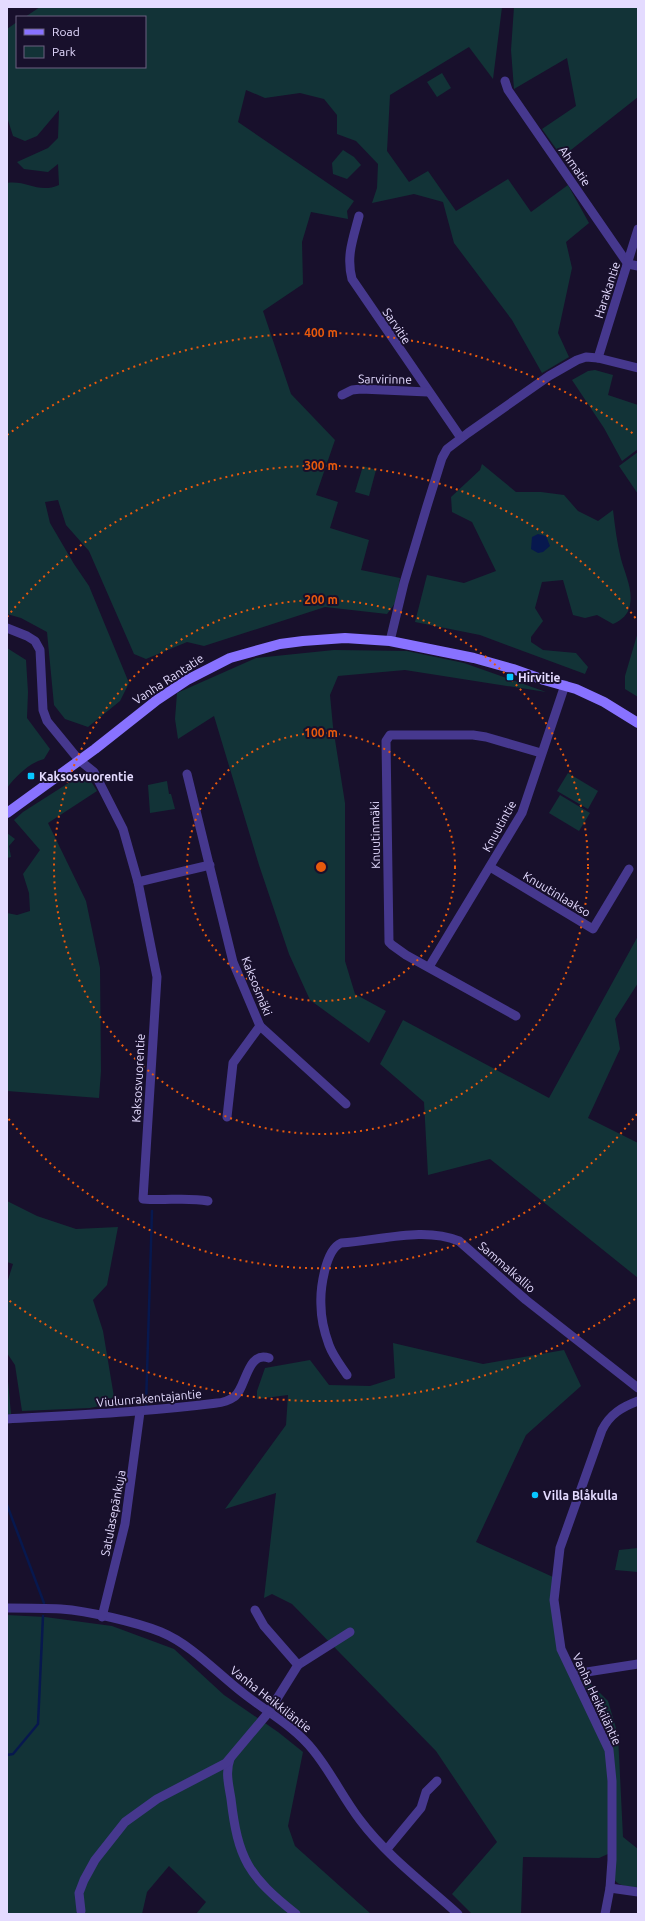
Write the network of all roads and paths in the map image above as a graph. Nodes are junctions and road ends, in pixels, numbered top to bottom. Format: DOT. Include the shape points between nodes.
graph roads {
  1 [pos="505,81"];
  2 [pos="359,216"];
  3 [pos="638,229"];
  4 [pos="628,264"];
  5 [pos="638,266"];
  6 [pos="598,358"];
  7 [pos="638,368"];
  8 [pos="428,392"];
  9 [pos="342,395"];
  10 [pos="461,438"];
  11 [pos="7,628"];
  12 [pos="390,641"];
  13 [pos="565,685"];
  14 [pos="638,723"];
  15 [pos="541,753"];
  16 [pos="79,760"];
  17 [pos="187,774"];
  18 [pos="7,813"];
  19 [pos="210,865"];
  20 [pos="490,867"];
  21 [pos="629,869"];
  22 [pos="138,882"];
  23 [pos="429,966"];
  24 [pos="516,1016"];
  25 [pos="260,1026"];
  26 [pos="346,1104"];
  27 [pos="226,1117"];
  28 [pos="208,1201"];
  29 [pos="269,1358"];
  30 [pos="347,1375"];
  31 [pos="638,1388"];
  32 [pos="638,1401"];
  33 [pos="140,1412"];
  34 [pos="7,1419"];
  35 [pos="7,1608"];
  36 [pos="255,1610"];
  37 [pos="102,1617"];
  38 [pos="350,1632"];
  39 [pos="638,1664"];
  40 [pos="298,1665"];
  41 [pos="574,1674"];
  42 [pos="268,1713"];
  43 [pos="231,1758"];
  44 [pos="437,1781"];
  45 [pos="387,1849"];
  46 [pos="610,1888"];
  47 [pos="638,1892"];
  48 [pos="81,1911"];
  49 [pos="296,1914"];
  50 [pos="458,1914"];
  51 [pos="605,1914"];
  1 -- 4 [label="street, Ahmatie" via="508,90"];
  2 -- 8 [label="street, Sarvitie" via="348,264 352,279"];
  3 -- 4 [label="street, Harakantie"];
  4 -- 5 [label="street"];
  4 -- 6 [label="street, Harakantie"];
  6 -- 7 [label="street"];
  6 -- 10 [label="street" via="581,358 572,362"];
  8 -- 9 [label="street, Sarvirinne" via="361,389"];
  8 -- 10 [label="street, Sarvitie"];
  10 -- 12 [label="street" via="448,449 438,470 404,583"];
  11 -- 16 [label="street, Kaksosvuorentie" via="35,641 40,650 43,710 47,721"];
  12 -- 13 [label="main road, Vanha Rantatie" via="441,650"];
  12 -- 16 [label="main road, Vanha Rantatie" via="345,638 303,641 280,644 230,658 187,680 156,700"];
  13 -- 14 [label="main road, Vanha Rantatie" via="604,702"];
  13 -- 15 [label="street, Knuutintie"];
  15 -- 20 [label="street, Knuutintie" via="522,813"];
  15 -- 23 [label="street, Knuutinmäki" via="473,735 390,735 386,739 389,942 406,955"];
  16 -- 18 [label="main road, Vanha Rantatie"];
  16 -- 22 [label="street, Kaksosvuorentie" via="92,770 118,818"];
  17 -- 19 [label="street, Kaksosmäki"];
  19 -- 22 [label="street"];
  19 -- 25 [label="street, Kaksosmäki" via="233,962"];
  20 -- 21 [label="street, Knuutinlaakso" via="593,929"];
  20 -- 23 [label="street, Knuutintie"];
  22 -- 28 [label="street, Kaksosvuorentie" via="157,977 143,1199"];
  23 -- 24 [label="street, Knuutinmäki"];
  25 -- 26 [label="street, Kaksosmäki"];
  25 -- 27 [label="street" via="233,1063"];
  29 -- 33 [label="street, Viulunrakentajantie" via="261,1357 253,1362 246,1371 243,1386 235,1397 221,1403"];
  30 -- 31 [label="street, Sammalkallio" via="330,1346 321,1306 327,1262 336,1245 423,1234 447,1236 459,1241 532,1304"];
  32 -- 41 [label="street, Vanha Heikkiläntie" via="618,1410 607,1420 560,1548 554,1600 561,1649"];
  33 -- 34 [label="street, Viulunrakentajantie"];
  33 -- 37 [label="street, Satulasepänkuja" via="125,1524"];
  35 -- 37 [label="street, Vanha Heikkiläntie" via="62,1609"];
  36 -- 40 [label="street" via="264,1626"];
  37 -- 42 [label="street, Vanha Heikkiläntie" via="150,1628 181,1642"];
  38 -- 40 [label="street"];
  39 -- 41 [label="street"];
  40 -- 42 [label="street"];
  41 -- 46 [label="street, Vanha Heikkiläntie" via="609,1750 612,1781"];
  42 -- 43 [label="street"];
  42 -- 45 [label="street, Vanha Heikkiläntie" via="294,1729 304,1739 328,1769 360,1820"];
  43 -- 48 [label="street" via="214,1770 157,1799 125,1822 95,1860 84,1880 79,1893"];
  43 -- 49 [label="street" via="227,1770 234,1828 242,1854 255,1877"];
  44 -- 45 [label="street" via="426,1792 421,1808"];
  45 -- 50 [label="street, Vanha Heikkiläntie"];
  46 -- 47 [label="street"];
  46 -- 51 [label="street, Vanha Heikkiläntie"];
}
